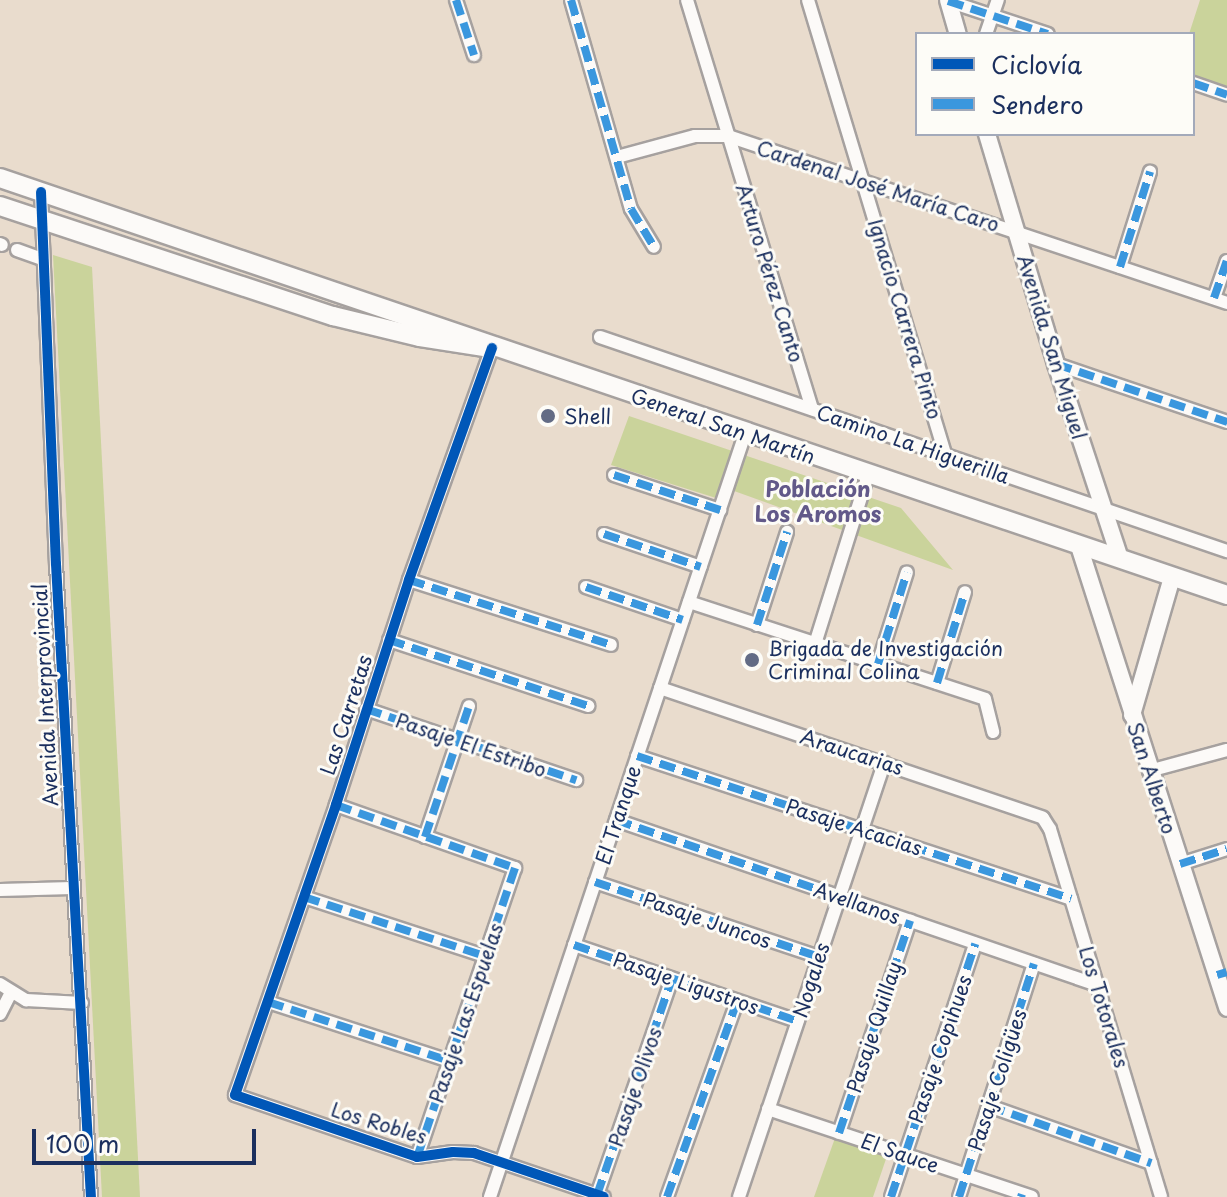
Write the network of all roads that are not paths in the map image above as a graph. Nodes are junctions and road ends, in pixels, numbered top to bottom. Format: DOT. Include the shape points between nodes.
graph roads {
  1 [pos="456,0"];
  2 [pos="571,0"];
  3 [pos="687,0"];
  4 [pos="808,0"];
  5 [pos="948,0"];
  6 [pos="998,0"];
  7 [pos="992,15"];
  8 [pos="957,32"];
  9 [pos="987,32"];
  10 [pos="1042,32"];
  11 [pos="474,55"];
  12 [pos="1195,84"];
  13 [pos="1227,95"];
  14 [pos="728,136"];
  15 [pos="988,136"];
  16 [pos="617,157"];
  17 [pos="1150,172"];
  18 [pos="0,178"];
  19 [pos="864,181"];
  20 [pos="41,192"];
  21 [pos="0,206"];
  22 [pos="41,220"];
  23 [pos="1017,232"];
  24 [pos="654,247"];
  25 [pos="17,250"];
  26 [pos="42,259"];
  27 [pos="1227,261"];
  28 [pos="1120,267"];
  29 [pos="1221,300"];
  30 [pos="600,337"];
  31 [pos="492,348"];
  32 [pos="1056,364"];
  33 [pos="812,409"];
  34 [pos="1227,422"];
  35 [pos="745,434"];
  36 [pos="945,454"];
  37 [pos="614,475"];
  38 [pos="868,475"];
  39 [pos="1102,509"];
  40 [pos="720,510"];
  41 [pos="787,532"];
  42 [pos="604,534"];
  43 [pos="1079,546"];
  44 [pos="1227,551"];
  45 [pos="1120,559"];
  46 [pos="701,567"];
  47 [pos="907,572"];
  48 [pos="1172,577"];
  49 [pos="409,580"];
  50 [pos="586,587"];
  51 [pos="965,592"];
  52 [pos="1227,595"];
  53 [pos="689,602"];
  54 [pos="683,620"];
  55 [pos="757,625"];
  56 [pos="389,640"];
  57 [pos="815,644"];
  58 [pos="611,645"];
  59 [pos="878,664"];
  60 [pos="937,683"];
  61 [pos="660,688"];
  62 [pos="469,706"];
  63 [pos="588,706"];
  64 [pos="366,709"];
  65 [pos="1131,716"];
  66 [pos="993,732"];
  67 [pos="458,740"];
  68 [pos="1227,750"];
  69 [pos="637,756"];
  70 [pos="884,763"];
  71 [pos="1149,771"];
  72 [pos="576,780"];
  73 [pos="336,805"];
  74 [pos="1043,818"];
  75 [pos="616,820"];
  76 [pos="862,830"];
  77 [pos="425,837"];
  78 [pos="1227,849"];
  79 [pos="1180,864"];
  80 [pos="595,882"];
  81 [pos="72,888"];
  82 [pos="0,890"];
  83 [pos="304,897"];
  84 [pos="839,897"];
  85 [pos="1071,899"];
  86 [pos="910,921"];
  87 [pos="975,944"];
  88 [pos="574,945"];
  89 [pos="485,956"];
  90 [pos="819,957"];
  91 [pos="1034,964"];
  92 [pos="1222,974"];
  93 [pos="672,979"];
  94 [pos="1097,985"];
  95 [pos="5,988"];
  96 [pos="737,1001"];
  97 [pos="268,1002"];
  98 [pos="82,1003"];
  99 [pos="1227,1008"];
  100 [pos="0,1014"];
  101 [pos="797,1021"];
  102 [pos="450,1061"];
  103 [pos="235,1095"];
  104 [pos="989,1106"];
  105 [pos="768,1109"];
  106 [pos="839,1133"];
  107 [pos="905,1155"];
  108 [pos="417,1157"];
  109 [pos="501,1163"];
  110 [pos="1151,1163"];
  111 [pos="966,1175"];
  112 [pos="601,1196"];
  113 [pos="1025,1196"];
  114 [pos="91,1197"];
  115 [pos="490,1197"];
  116 [pos="667,1197"];
  117 [pos="739,1197"];
  118 [pos="891,1197"];
  119 [pos="959,1197"];
  120 [pos="1161,1197"];
  1 -- 11 [label="street"];
  2 -- 16 [label="street"];
  3 -- 14 [label="street, Arturo Pérez Canto"];
  4 -- 19 [label="street, Ignacio Carrera Pinto"];
  5 -- 7 [label="street"];
  5 -- 8 [label="street"];
  6 -- 7 [label="street"];
  7 -- 9 [label="street"];
  7 -- 10 [label="street"];
  12 -- 13 [label="street"];
  14 -- 16 [label="street, Cardenal José María Caro" via="695,136"];
  14 -- 19 [label="street, Cardenal José María Caro"];
  14 -- 33 [label="street, Arturo Pérez Canto"];
  15 -- 23 [label="street, Avenida San Miguel"];
  16 -- 24 [label="street" via="631,209"];
  17 -- 28 [label="street"];
  18 -- 20 [label="main road, General San Martín"];
  19 -- 23 [label="street, Cardenal José María Caro"];
  19 -- 36 [label="street, Ignacio Carrera Pinto"];
  20 -- 22 [label="street, Avenida Interprovincial"];
  20 -- 31 [label="main road, General San Martín" via="463,333"];
  21 -- 22 [label="main road, General San Martín"];
  22 -- 26 [label="street, Avenida Interprovincial"];
  22 -- 31 [label="main road, General San Martín" via="333,316"];
  23 -- 28 [label="street, Cardenal José María Caro"];
  23 -- 32 [label="street, Avenida San Miguel"];
  25 -- 26 [label="street"];
  26 -- 81 [label="street, Avenida Interprovincial"];
  27 -- 29 [label="street"];
  28 -- 29 [label="street, Cardenal José María Caro"];
  30 -- 33 [label="street, Camino La Higuerilla"];
  31 -- 35 [label="main road, General San Martín"];
  31 -- 49 [label="street, Las Carretas"];
  32 -- 34 [label="street"];
  32 -- 39 [label="street, Avenida San Miguel"];
  33 -- 36 [label="street, Camino La Higuerilla"];
  35 -- 38 [label="main road, General San Martín"];
  35 -- 40 [label="street, El Tranque"];
  36 -- 39 [label="street, Camino La Higuerilla"];
  37 -- 40 [label="street"];
  38 -- 43 [label="main road, General San Martín"];
  38 -- 57 [label="street"];
  39 -- 44 [label="street, Camino La Higuerilla"];
  39 -- 45 [label="street, Avenida San Miguel"];
  40 -- 46 [label="street, El Tranque"];
  41 -- 55 [label="street"];
  42 -- 46 [label="street"];
  43 -- 45 [label="main road, General San Martín"];
  43 -- 65 [label="street, San Alberto"];
  45 -- 48 [label="main road, General San Martín"];
  46 -- 53 [label="street, El Tranque"];
  47 -- 59 [label="street"];
  48 -- 52 [label="main road, General San Martín"];
  48 -- 65 [label="street"];
  49 -- 56 [label="street, Las Carretas"];
  49 -- 58 [label="street"];
  50 -- 54 [label="street"];
  51 -- 60 [label="street"];
  53 -- 54 [label="street, El Tranque"];
  53 -- 55 [label="street"];
  54 -- 61 [label="street, El Tranque"];
  55 -- 57 [label="street"];
  56 -- 63 [label="street"];
  56 -- 64 [label="street, Las Carretas"];
  57 -- 59 [label="street"];
  59 -- 60 [label="street"];
  60 -- 66 [label="street" via="985,699"];
  61 -- 69 [label="street, El Tranque"];
  61 -- 70 [label="street, Araucarias"];
  62 -- 67 [label="street"];
  64 -- 67 [label="street, Pasaje El Estribo"];
  64 -- 73 [label="street, Las Carretas"];
  65 -- 71 [label="street, San Alberto"];
  67 -- 72 [label="street, Pasaje El Estribo"];
  67 -- 77 [label="street"];
  68 -- 71 [label="street"];
  69 -- 75 [label="street, El Tranque"];
  69 -- 76 [label="street, Pasaje Acacias"];
  70 -- 74 [label="street, Araucarias"];
  70 -- 76 [label="street, Nogales"];
  71 -- 79 [label="street, San Alberto"];
  73 -- 77 [label="street"];
  73 -- 83 [label="street, Las Carretas"];
  74 -- 85 [label="street, Los Totorales"];
  75 -- 80 [label="street, El Tranque"];
  75 -- 84 [label="street, Avellanos"];
  76 -- 84 [label="street, Nogales"];
  76 -- 85 [label="street, Pasaje Acacias"];
  77 -- 89 [label="street, Pasaje Las Espuelas" via="515,868"];
  78 -- 79 [label="street"];
  79 -- 92 [label="street, San Alberto"];
  80 -- 88 [label="street, El Tranque"];
  80 -- 90 [label="street, Pasaje Juncos"];
  81 -- 82 [label="street"];
  81 -- 98 [label="street, Avenida Interprovincial"];
  83 -- 89 [label="street"];
  83 -- 97 [label="street, Las Carretas"];
  84 -- 86 [label="street, Avellanos"];
  84 -- 90 [label="street, Nogales"];
  85 -- 94 [label="street, Los Totorales"];
  86 -- 87 [label="street, Avellanos"];
  86 -- 106 [label="street, Pasaje Quillay"];
  87 -- 91 [label="street, Avellanos"];
  87 -- 107 [label="street, Pasaje Copihues"];
  88 -- 93 [label="street, Pasaje Ligustros"];
  88 -- 109 [label="street, El Tranque"];
  89 -- 102 [label="street, Pasaje Las Espuelas"];
  90 -- 101 [label="street, Nogales"];
  91 -- 94 [label="street, Avellanos"];
  91 -- 104 [label="street, Pasaje Coligües"];
  92 -- 99 [label="street, San Alberto"];
  93 -- 96 [label="street, Pasaje Ligustros"];
  93 -- 112 [label="street, Pasaje Olivos"];
  94 -- 110 [label="street, Los Totorales"];
  95 -- 98 [label="street" via="41,1002"];
  95 -- 100 [label="street"];
  96 -- 101 [label="street, Pasaje Ligustros"];
  96 -- 116 [label="street"];
  97 -- 102 [label="street"];
  97 -- 103 [label="street, Las Carretas"];
  98 -- 114 [label="street, Avenida Interprovincial"];
  101 -- 105 [label="street, Nogales"];
  102 -- 108 [label="street, Pasaje Las Espuelas"];
  103 -- 108 [label="street, Los Robles"];
  104 -- 110 [label="street"];
  104 -- 111 [label="street, Pasaje Coligües"];
  105 -- 106 [label="street, El Sauce"];
  105 -- 117 [label="street, Nogales"];
  106 -- 107 [label="street, El Sauce"];
  107 -- 111 [label="street, El Sauce"];
  107 -- 118 [label="street, Pasaje Copihues"];
  108 -- 109 [label="street, Los Robles" via="464,1151"];
  109 -- 112 [label="street, Los Robles"];
  109 -- 115 [label="street, El Tranque"];
  110 -- 120 [label="street, Los Totorales"];
  111 -- 113 [label="street, El Sauce"];
  111 -- 119 [label="street, Pasaje Coligües"];
}
